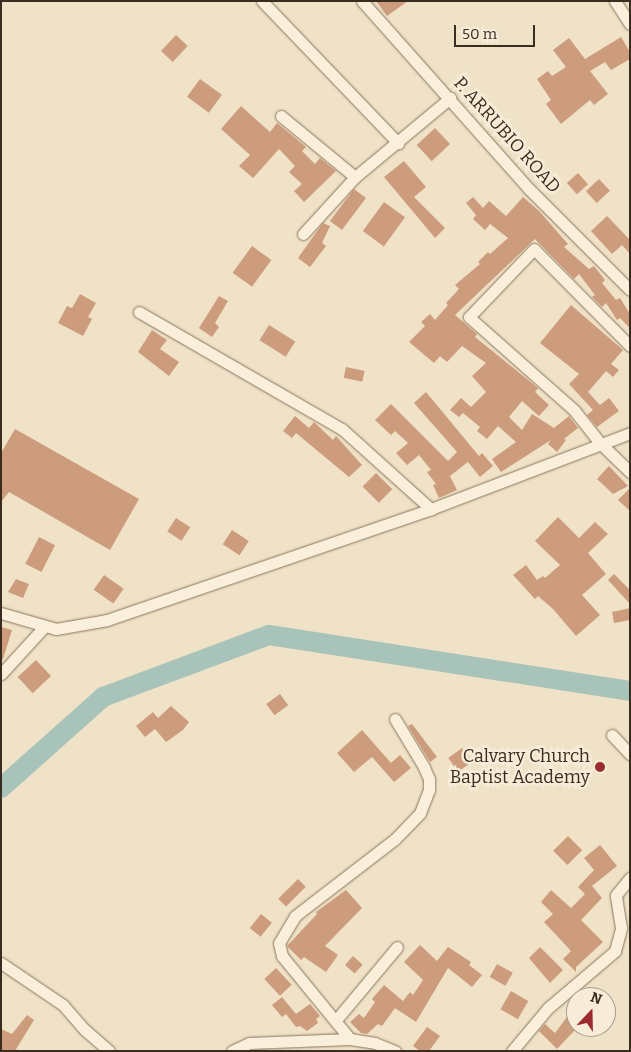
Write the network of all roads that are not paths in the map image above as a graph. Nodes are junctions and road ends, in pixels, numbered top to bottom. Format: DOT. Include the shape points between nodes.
graph roads {
  1 [pos="262,1"];
  2 [pos="362,1"];
  3 [pos="615,1"];
  4 [pos="630,24"];
  5 [pos="450,98"];
  6 [pos="281,116"];
  7 [pos="398,143"];
  8 [pos="355,177"];
  9 [pos="303,234"];
  10 [pos="630,290"];
  11 [pos="139,312"];
  12 [pos="630,346"];
  13 [pos="630,433"];
  14 [pos="600,444"];
  15 [pos="630,472"];
  16 [pos="431,509"];
  17 [pos="1,613"];
  18 [pos="44,627"];
  19 [pos="1,674"];
  20 [pos="395,720"];
  21 [pos="612,735"];
  22 [pos="630,754"];
  23 [pos="630,878"];
  24 [pos="397,947"];
  25 [pos="1,963"];
  26 [pos="336,1020"];
  27 [pos="350,1039"];
  28 [pos="389,1050"];
  29 [pos="110,1051"];
  30 [pos="232,1051"];
  31 [pos="512,1051"];
  1 -- 7 [label="street"];
  2 -- 5 [label="street, P. ARRUBIO ROAD"];
  3 -- 4 [label="street"];
  5 -- 7 [label="street"];
  5 -- 10 [label="street, P. ARRUBIO ROAD" via="530,190"];
  6 -- 8 [label="street"];
  7 -- 8 [label="street"];
  8 -- 9 [label="street"];
  11 -- 16 [label="street" via="342,429"];
  12 -- 14 [label="street" via="534,249 469,317 582,418"];
  13 -- 14 [label="street"];
  14 -- 15 [label="street"];
  14 -- 16 [label="street"];
  16 -- 18 [label="street" via="107,620 72,628"];
  17 -- 18 [label="street"];
  18 -- 19 [label="street"];
  20 -- 26 [label="street" via="424,767 428,780 429,790 420,813 395,840 295,916 279,938 282,956"];
  21 -- 22 [label="street"];
  23 -- 31 [label="street" via="616,895 621,928 616,951 548,1008"];
  24 -- 26 [label="street"];
  25 -- 29 [label="street" via="63,1005"];
  26 -- 27 [label="street"];
  27 -- 28 [label="street"];
  27 -- 30 [label="street" via="257,1043"];
}
